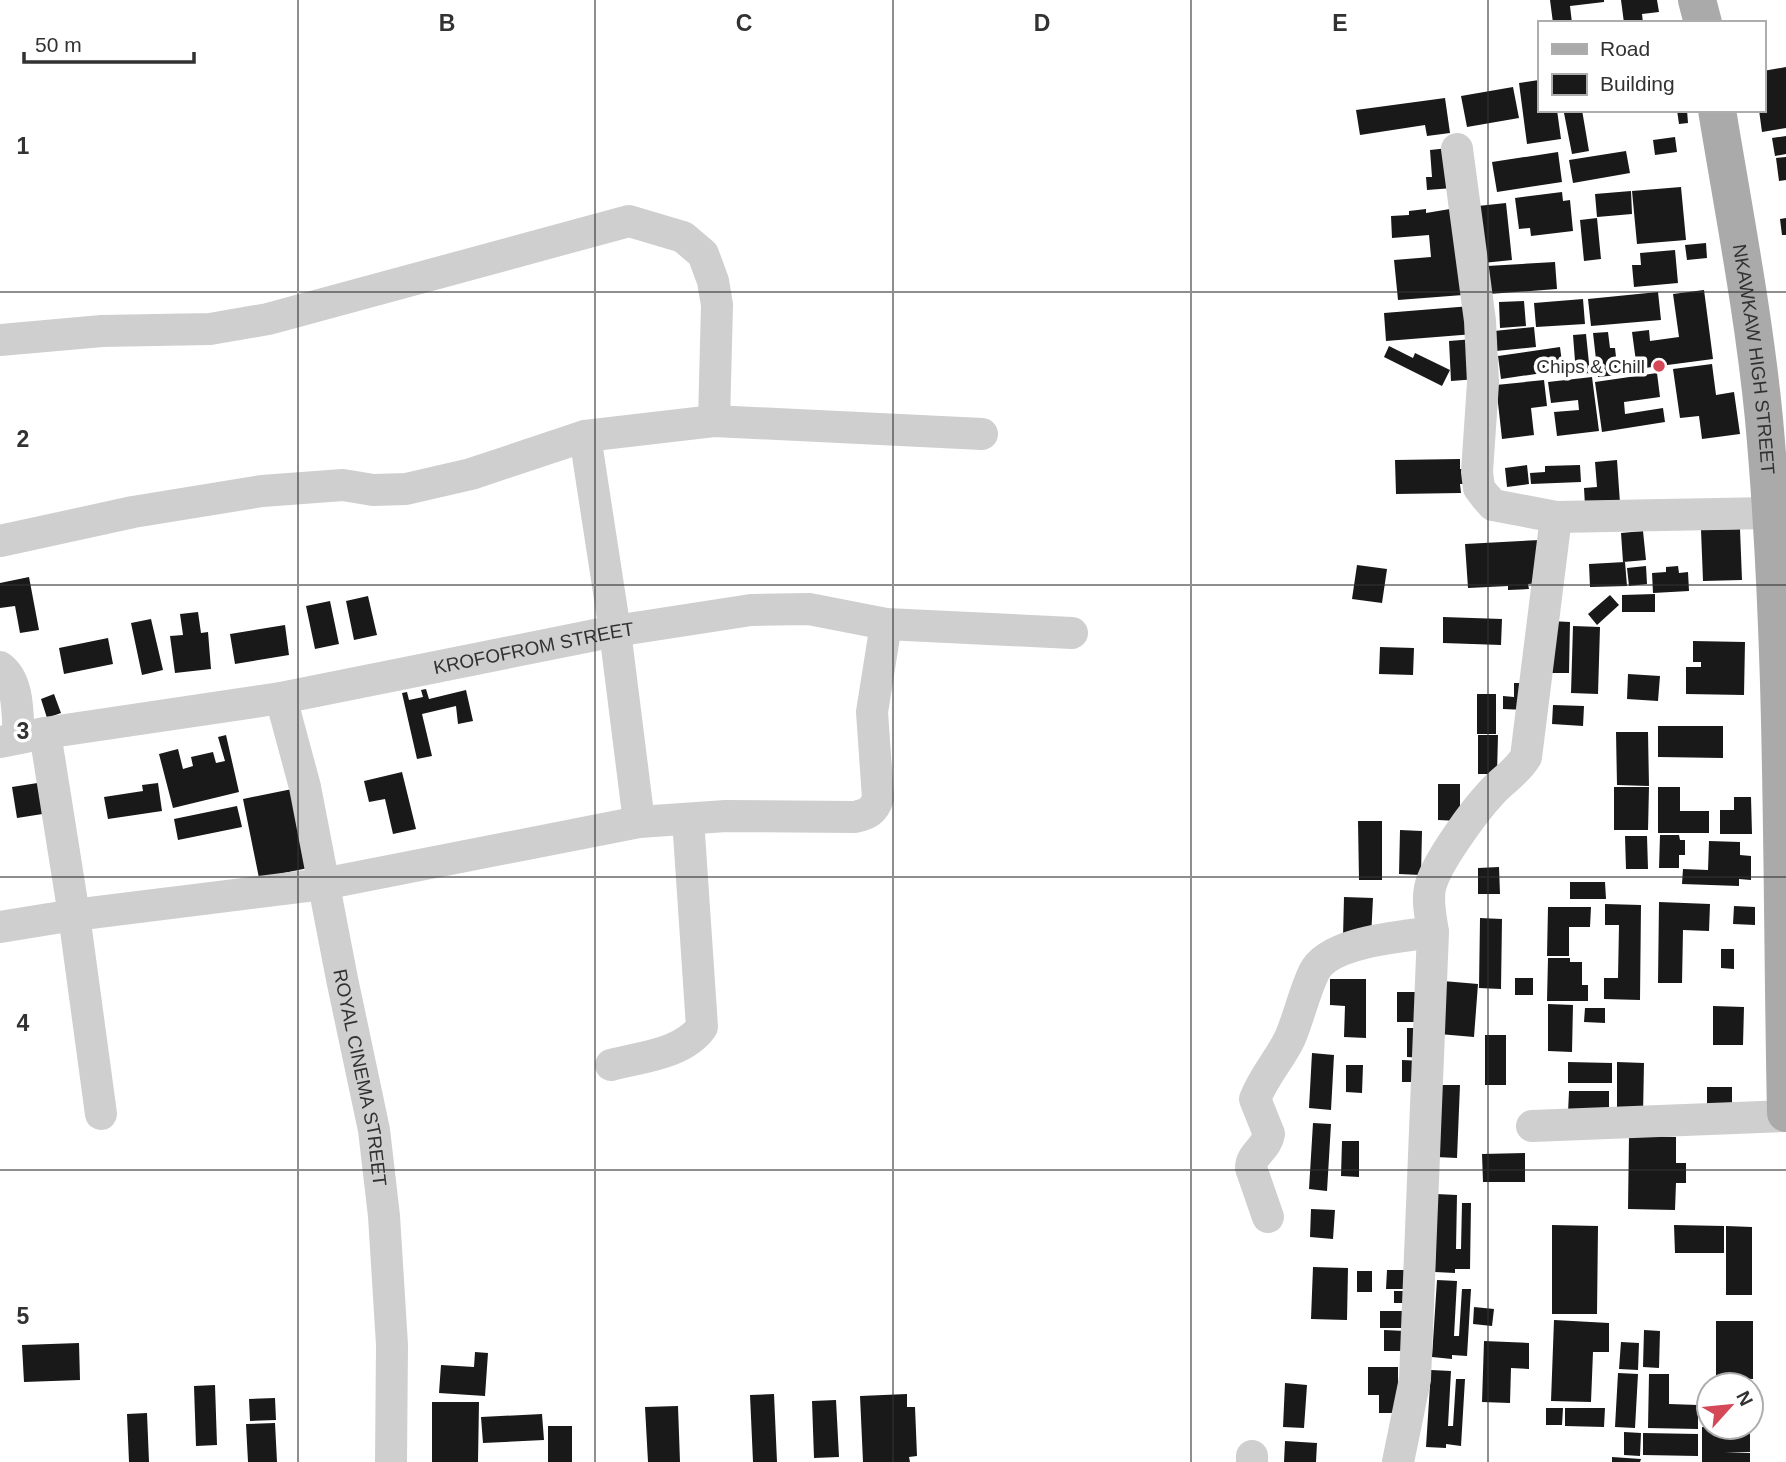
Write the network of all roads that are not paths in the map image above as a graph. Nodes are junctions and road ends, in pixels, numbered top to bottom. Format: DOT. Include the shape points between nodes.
graph roads {
  1 [pos="1698,0"];
  2 [pos="1703,21"];
  3 [pos="1717,112"];
  4 [pos="1457,149"];
  5 [pos="0,340"];
  6 [pos="715,421"];
  7 [pos="982,434"];
  8 [pos="584,436"];
  9 [pos="1770,513"];
  10 [pos="1556,517"];
  11 [pos="0,541"];
  12 [pos="886,624"];
  13 [pos="615,631"];
  14 [pos="1072,633"];
  15 [pos="0,667"];
  16 [pos="281,698"];
  17 [pos="21,738"];
  18 [pos="688,819"];
  19 [pos="639,822"];
  20 [pos="323,884"];
  21 [pos="74,915"];
  22 [pos="0,927"];
  23 [pos="1433,932"];
  24 [pos="611,1065"];
  25 [pos="101,1114"];
  26 [pos="1786,1114"];
  27 [pos="1532,1126"];
  28 [pos="1268,1217"];
  29 [pos="391,1462"];
  30 [pos="1398,1462"];
  1 -- 2 [label="main road"];
  3 -- 9 [label="main road, NKAWKAW HIGH STREET" via="1762,404"];
  4 -- 10 [label="street" via="1480,321 1479,488 1493,505"];
  5 -- 6 [label="street" via="102,331 209,329 268,319 629,221 684,237 703,254 717,304"];
  6 -- 7 [label="street"];
  6 -- 8 [label="street"];
  8 -- 11 [label="street" via="471,474 406,489 343,485 262,491 133,512"];
  8 -- 13 [label="street"];
  9 -- 10 [label="street"];
  9 -- 26 [label="main road, NKAWKAW HIGH STREET" via="1780,682"];
  10 -- 23 [label="street" via="1526,757 1517,772 1501,782 1469,819 1437,872 1430,888"];
  12 -- 13 [label="street, KROFOFROM STREET" via="809,609 751,610"];
  12 -- 14 [label="street, KROFOFROM STREET"];
  12 -- 18 [label="street" via="872,712 878,798 868,814"];
  13 -- 16 [label="street, KROFOFROM STREET"];
  13 -- 19 [label="street"];
  15 -- 17 [label="street" via="13,682"];
  16 -- 17 [label="street, KROFOFROM STREET"];
  16 -- 20 [label="street, ROYAL CINEMA STREET" via="305,787"];
  17 -- 21 [label="street"];
  18 -- 19 [label="street"];
  18 -- 24 [label="street" via="702,1027 681,1046"];
  19 -- 20 [label="street"];
  20 -- 21 [label="street"];
  20 -- 29 [label="street, ROYAL CINEMA STREET" via="375,1142 384,1216 392,1345"];
  21 -- 22 [label="street"];
  21 -- 25 [label="street"];
  23 -- 28 [label="street" via="1346,948 1315,970 1286,1047 1255,1099 1269,1135 1251,1168"];
  23 -- 30 [label="street" via="1415,1379"];
  26 -- 27 [label="street"];
}
